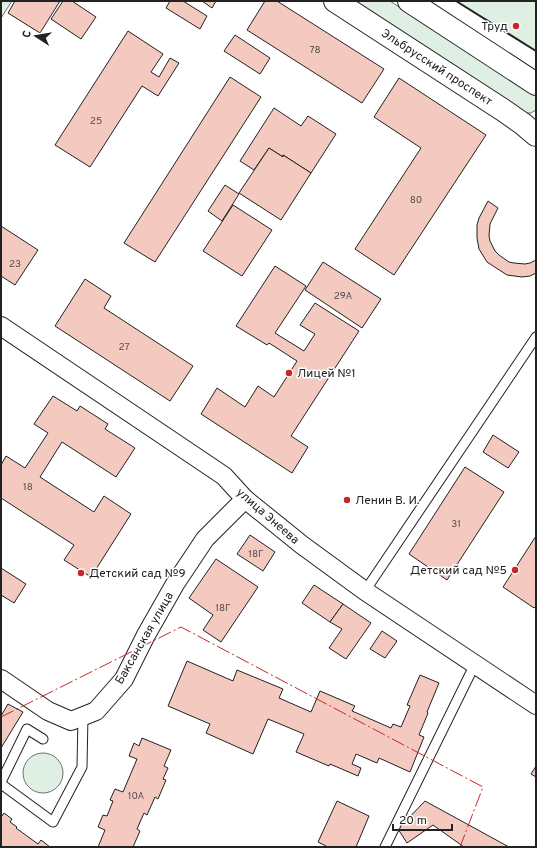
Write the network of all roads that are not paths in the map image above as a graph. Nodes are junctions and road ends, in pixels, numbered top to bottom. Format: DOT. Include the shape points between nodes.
graph roads {
  1 [pos="335,1"];
  2 [pos="409,1"];
  3 [pos="536,84"];
  4 [pos="532,127"];
  5 [pos="1,326"];
  6 [pos="536,337"];
  7 [pos="245,499"];
  8 [pos="365,590"];
  9 [pos="475,664"];
  10 [pos="1,679"];
  11 [pos="536,705"];
  12 [pos="83,716"];
  13 [pos="43,739"];
  14 [pos="1,783"];
  15 [pos="385,847"];
  1 -- 4 [label="main road, Эльбрусский проспект"];
  2 -- 3 [label="main road"];
  5 -- 7 [label="street, улица Энеева" via="224,476"];
  6 -- 8 [label="lane"];
  7 -- 8 [label="street, улица Энеева" via="302,545"];
  7 -- 12 [label="street, Баксанская улица" via="206,539 175,584 124,679 96,711"];
  8 -- 9 [label="street, улица Энеева"];
  9 -- 11 [label="street, улица Энеева"];
  9 -- 15 [label="lane"];
  10 -- 12 [label="street, Баксанская улица" via="48,711 71,721"];
  12 -- 14 [label="lane" via="82,767 53,822"];
  13 -- 14 [label="lane" via="27,729"];
}
